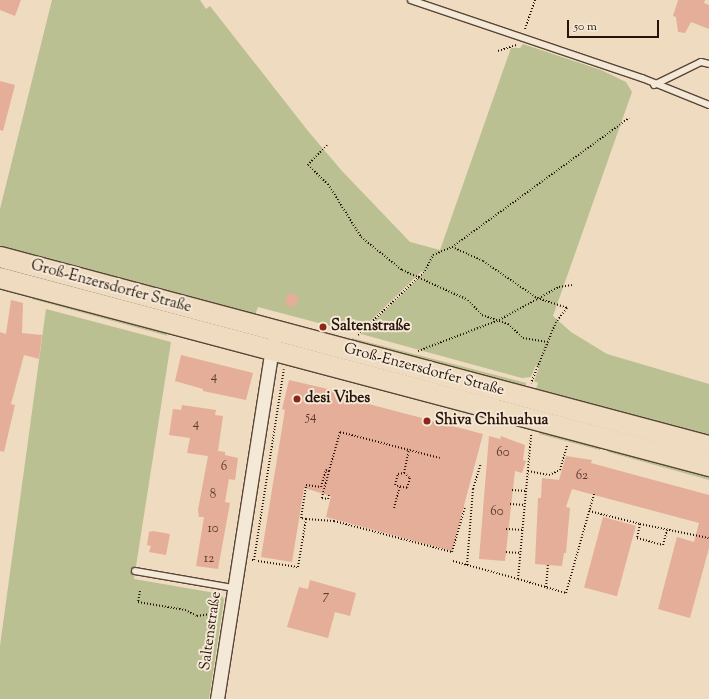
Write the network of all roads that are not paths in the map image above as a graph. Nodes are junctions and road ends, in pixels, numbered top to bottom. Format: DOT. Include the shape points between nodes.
graph roads {
  1 [pos="411,0"];
  2 [pos="709,64"];
  3 [pos="654,85"];
  4 [pos="709,105"];
  5 [pos="0,257"];
  6 [pos="0,278"];
  7 [pos="278,348"];
  8 [pos="709,446"];
  9 [pos="709,466"];
  10 [pos="136,571"];
  11 [pos="233,588"];
  12 [pos="217,699"];
  1 -- 3 [label="lane" via="642,78"];
  2 -- 3 [label="lane" via="701,62"];
  3 -- 4 [label="lane"];
  5 -- 7 [label="main road, Groß-Enzersdorfer Straße"];
  6 -- 7 [label="main road, Groß-Enzersdorfer Straße"];
  7 -- 8 [label="main road, Groß-Enzersdorfer Straße" via="530,398"];
  7 -- 9 [label="main road, Groß-Enzersdorfer Straße"];
  7 -- 11 [label="street, Saltenstraße"];
  10 -- 11 [label="lane"];
  11 -- 12 [label="street, Saltenstraße"];
}
